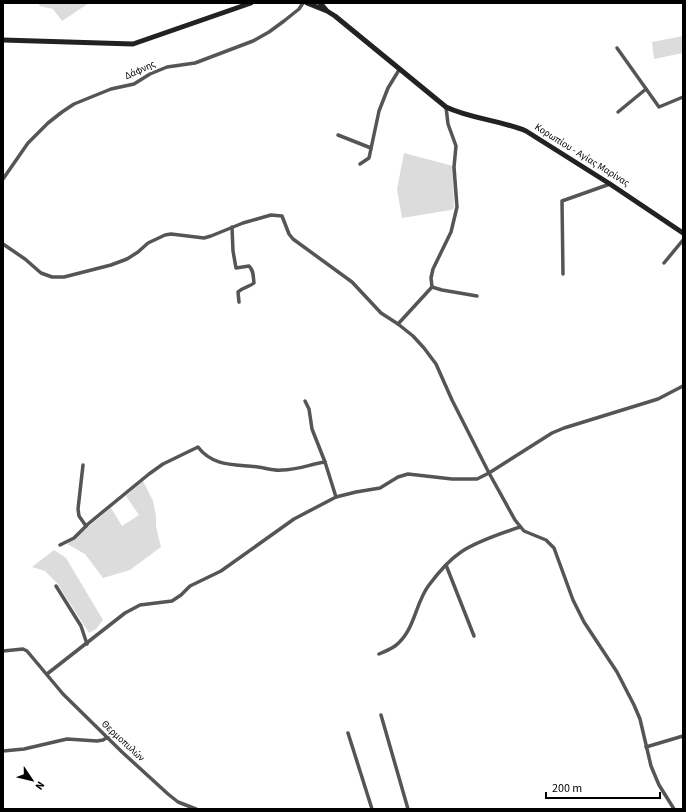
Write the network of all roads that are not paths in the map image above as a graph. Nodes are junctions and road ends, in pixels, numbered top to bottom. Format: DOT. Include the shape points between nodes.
graph roads {
  1 [pos="251,3"];
  2 [pos="303,3"];
  3 [pos="307,3"];
  4 [pos="320,3"];
  5 [pos="327,11"];
  6 [pos="3,40"];
  7 [pos="617,48"];
  8 [pos="399,70"];
  9 [pos="646,89"];
  10 [pos="683,97"];
  11 [pos="446,107"];
  12 [pos="618,112"];
  13 [pos="338,135"];
  14 [pos="372,148"];
  15 [pos="360,164"];
  16 [pos="3,179"];
  17 [pos="610,184"];
  18 [pos="232,228"];
  19 [pos="683,233"];
  20 [pos="683,240"];
  21 [pos="3,244"];
  22 [pos="664,263"];
  23 [pos="563,274"];
  24 [pos="432,287"];
  25 [pos="477,296"];
  26 [pos="239,302"];
  27 [pos="398,324"];
  28 [pos="683,386"];
  29 [pos="305,400"];
  30 [pos="325,462"];
  31 [pos="82,465"];
  32 [pos="489,473"];
  33 [pos="336,496"];
  34 [pos="86,526"];
  35 [pos="520,527"];
  36 [pos="60,545"];
  37 [pos="446,566"];
  38 [pos="56,586"];
  39 [pos="474,636"];
  40 [pos="87,644"];
  41 [pos="3,651"];
  42 [pos="379,654"];
  43 [pos="47,674"];
  44 [pos="381,715"];
  45 [pos="348,733"];
  46 [pos="683,736"];
  47 [pos="108,737"];
  48 [pos="646,747"];
  49 [pos="3,751"];
  50 [pos="196,809"];
  51 [pos="372,809"];
  52 [pos="408,809"];
  53 [pos="674,809"];
  1 -- 6 [label="main road" via="133,44"];
  2 -- 16 [label="street, Δάφνης" via="284,21 253,42 195,63 167,67 134,84 111,89 74,104 48,123 28,143"];
  3 -- 5 [label="main road, Κορωπίου - Αγίας Μαρίνας"];
  4 -- 5 [label="main road"];
  5 -- 8 [label="main road, Κορωπίου - Αγίας Μαρίνας"];
  7 -- 9 [label="street"];
  8 -- 11 [label="main road, Κορωπίου - Αγίας Μαρίνας"];
  8 -- 14 [label="street" via="379,111"];
  9 -- 10 [label="street" via="658,108"];
  9 -- 12 [label="street"];
  11 -- 17 [label="main road, Κορωπίου - Αγίας Μαρίνας" via="526,131"];
  11 -- 24 [label="street" via="448,124 456,146 454,167 457,207 451,232 433,269"];
  13 -- 14 [label="street"];
  14 -- 15 [label="street" via="369,158"];
  17 -- 19 [label="main road, Κορωπίου - Αγίας Μαρίνας"];
  17 -- 23 [label="street" via="562,201"];
  18 -- 21 [label="street" via="204,238 165,235 148,243 127,259 64,277 40,273"];
  18 -- 26 [label="street" via="236,268 249,266 254,274 254,283 238,292"];
  18 -- 27 [label="street" via="271,215 282,216 294,239 352,282 381,313"];
  20 -- 22 [label="street"];
  24 -- 25 [label="street"];
  24 -- 27 [label="street"];
  27 -- 32 [label="street" via="424,348 436,364"];
  28 -- 32 [label="street" via="658,400 552,433"];
  29 -- 30 [label="street" via="310,409 312,429"];
  30 -- 33 [label="street"];
  30 -- 34 [label="street" via="274,470 213,460 204,455 198,447 163,464"];
  31 -- 34 [label="street" via="78,509 79,516"];
  32 -- 33 [label="street" via="477,479 452,480 408,474 380,488"];
  32 -- 35 [label="street"];
  33 -- 40 [label="street" via="294,519 221,571 190,586 172,601 140,605 125,613"];
  34 -- 36 [label="street" via="74,538"];
  35 -- 37 [label="street" via="462,551"];
  35 -- 48 [label="street" via="529,534 546,540 554,548 584,622 617,672 634,705"];
  37 -- 39 [label="street"];
  37 -- 42 [label="street" via="429,586 415,618 403,637 396,646"];
  38 -- 40 [label="street" via="81,626"];
  40 -- 43 [label="street"];
  41 -- 43 [label="street" via="27,651"];
  43 -- 47 [label="street, Θερμοπυλών" via="75,707"];
  44 -- 52 [label="street"];
  45 -- 51 [label="street"];
  46 -- 48 [label="street"];
  47 -- 49 [label="street" via="97,741 67,739"];
  47 -- 50 [label="street, Θερμοπυλών" via="168,794 178,802"];
  48 -- 53 [label="street" via="659,785"];
}
